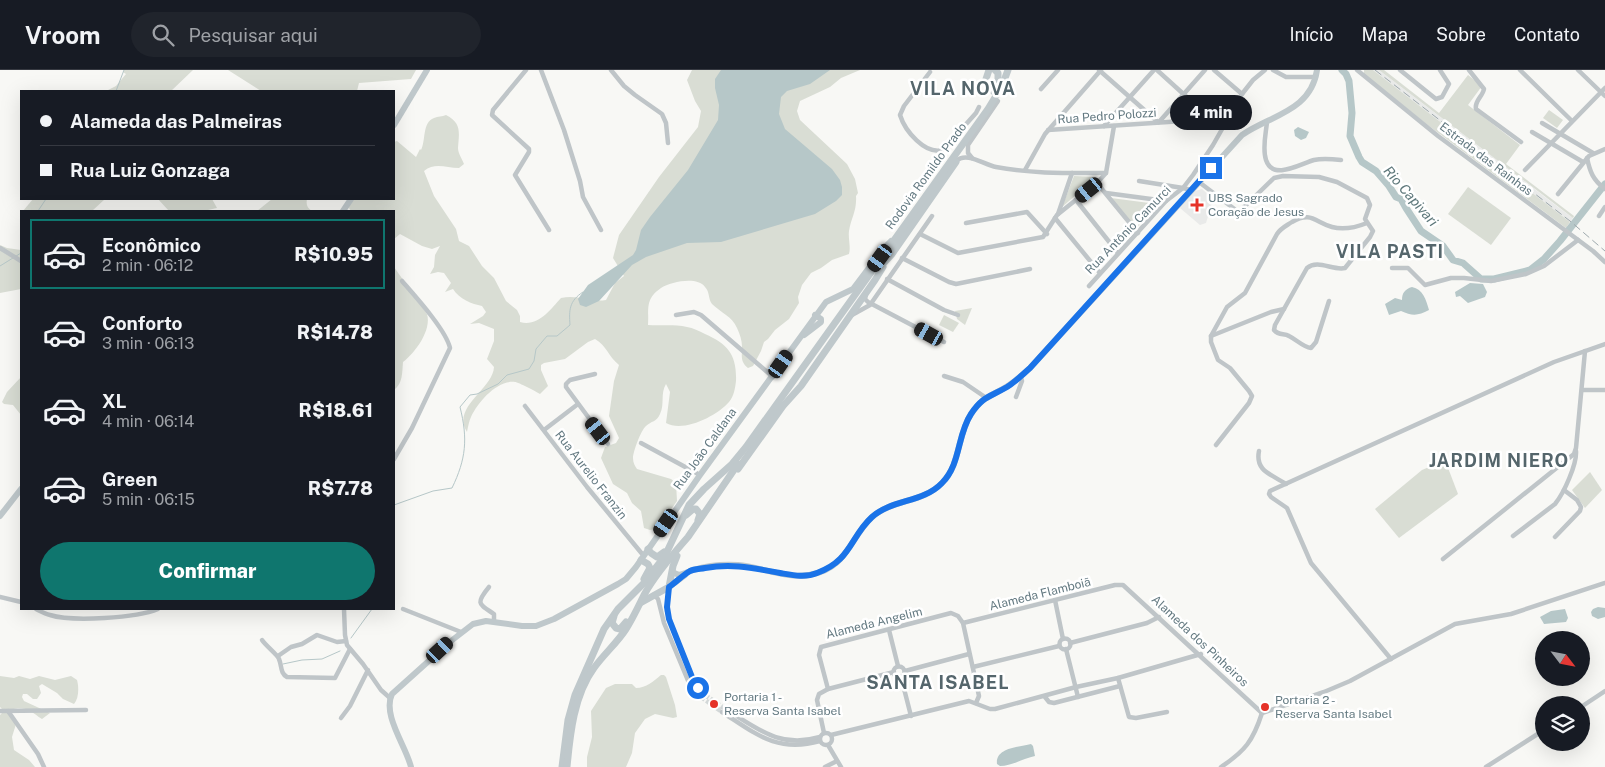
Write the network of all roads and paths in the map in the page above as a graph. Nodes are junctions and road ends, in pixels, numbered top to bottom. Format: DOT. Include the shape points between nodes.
graph roads {
  1 [pos="427,70"];
  2 [pos="526,70"];
  3 [pos="541,70"];
  4 [pos="610,70"];
  5 [pos="982,70"];
  6 [pos="989,70"];
  7 [pos="995,70"];
  8 [pos="1008,70"];
  9 [pos="1013,70"];
  10 [pos="1058,70"];
  11 [pos="1100,70"];
  12 [pos="1155,70"];
  13 [pos="1205,70"];
  14 [pos="1214,70"];
  15 [pos="1266,70"];
  16 [pos="1273,70"];
  17 [pos="1356,70"];
  18 [pos="1400,70"];
  19 [pos="1440,70"];
  20 [pos="1470,70"];
  21 [pos="1520,70"];
  22 [pos="1578,70"];
  23 [pos="930,72"];
  24 [pos="1316,74"];
  25 [pos="1605,88"];
  26 [pos="1041,89"];
  27 [pos="1184,94"];
  28 [pos="1242,94"];
  29 [pos="1603,95"];
  30 [pos="1129,97"];
  31 [pos="998,101"];
  32 [pos="979,106"];
  33 [pos="1228,118"];
  34 [pos="1211,119"];
  35 [pos="1572,121"];
  36 [pos="1158,122"];
  37 [pos="1267,122"];
  38 [pos="395,123"];
  39 [pos="1542,123"];
  40 [pos="1104,126"];
  41 [pos="1114,126"];
  42 [pos="1048,130"];
  43 [pos="1532,132"];
  44 [pos="1559,134"];
  45 [pos="966,140"];
  46 [pos="1521,142"];
  47 [pos="668,143"];
  48 [pos="1551,143"];
  49 [pos="1605,149"];
  50 [pos="1593,153"];
  51 [pos="972,158"];
  52 [pos="1341,160"];
  53 [pos="1585,160"];
  54 [pos="956,161"];
  55 [pos="1025,170"];
  56 [pos="1525,170"];
  57 [pos="1072,173"];
  58 [pos="1106,173"];
  59 [pos="1139,181"];
  60 [pos="1198,182"];
  61 [pos="1098,183"];
  62 [pos="1183,188"];
  63 [pos="1605,189"];
  64 [pos="1191,190"];
  65 [pos="1106,193"];
  66 [pos="1558,194"];
  67 [pos="1174,195"];
  68 [pos="1076,200"];
  69 [pos="1166,201"];
  70 [pos="1181,201"];
  71 [pos="1605,207"];
  72 [pos="932,216"];
  73 [pos="1600,216"];
  74 [pos="1056,217"];
  75 [pos="1367,223"];
  76 [pos="966,224"];
  77 [pos="549,230"];
  78 [pos="601,230"];
  79 [pos="1138,233"];
  80 [pos="899,234"];
  81 [pos="920,234"];
  82 [pos="1047,234"];
  83 [pos="1578,240"];
  84 [pos="0,248"];
  85 [pos="1118,253"];
  86 [pos="892,254"];
  87 [pos="902,258"];
  88 [pos="20,260"];
  89 [pos="1605,262"];
  90 [pos="1392,268"];
  91 [pos="1030,269"];
  92 [pos="1100,273"];
  93 [pos="887,280"];
  94 [pos="402,281"];
  95 [pos="1089,286"];
  96 [pos="866,293"];
  97 [pos="1328,301"];
  98 [pos="871,303"];
  99 [pos="1284,309"];
  100 [pos="676,315"];
  101 [pos="958,315"];
  102 [pos="849,318"];
  103 [pos="1211,336"];
  104 [pos="944,342"];
  105 [pos="1605,344"];
  106 [pos="1585,351"];
  107 [pos="594,374"];
  108 [pos="944,376"];
  109 [pos="1021,376"];
  110 [pos="773,377"];
  111 [pos="1582,390"];
  112 [pos="1605,390"];
  113 [pos="1016,396"];
  114 [pos="985,397"];
  115 [pos="578,404"];
  116 [pos="525,406"];
  117 [pos="544,430"];
  118 [pos="641,443"];
  119 [pos="608,444"];
  120 [pos="1216,444"];
  121 [pos="1576,450"];
  122 [pos="1259,451"];
  123 [pos="395,457"];
  124 [pos="700,475"];
  125 [pos="1286,484"];
  126 [pos="20,490"];
  127 [pos="1564,490"];
  128 [pos="0,516"];
  129 [pos="1513,536"];
  130 [pos="1555,537"];
  131 [pos="688,539"];
  132 [pos="672,543"];
  133 [pos="648,549"];
  134 [pos="642,558"];
  135 [pos="1442,559"];
  136 [pos="672,572"];
  137 [pos="688,572"];
  138 [pos="1605,582"];
  139 [pos="1122,584"];
  140 [pos="489,587"];
  141 [pos="669,587"];
  142 [pos="653,594"];
  143 [pos="0,597"];
  144 [pos="1055,600"];
  145 [pos="20,602"];
  146 [pos="642,602"];
  147 [pos="621,606"];
  148 [pos="403,609"];
  149 [pos="38,610"];
  150 [pos="155,610"];
  151 [pos="344,610"];
  152 [pos="1159,618"];
  153 [pos="494,621"];
  154 [pos="963,623"];
  155 [pos="889,630"];
  156 [pos="460,632"];
  157 [pos="1063,638"];
  158 [pos="262,640"];
  159 [pos="346,641"];
  160 [pos="1070,643"];
  161 [pos="1059,646"];
  162 [pos="350,649"];
  163 [pos="1066,649"];
  164 [pos="969,654"];
  165 [pos="1200,654"];
  166 [pos="278,656"];
  167 [pos="1391,659"];
  168 [pos="898,666"];
  169 [pos="973,667"];
  170 [pos="368,670"];
  171 [pos="905,671"];
  172 [pos="894,672"];
  173 [pos="901,677"];
  174 [pos="1118,678"];
  175 [pos="1120,686"];
  176 [pos="1076,687"];
  177 [pos="828,689"];
  178 [pos="1605,692"];
  179 [pos="1045,696"];
  180 [pos="1078,697"];
  181 [pos="390,698"];
  182 [pos="1590,701"];
  183 [pos="976,703"];
  184 [pos="722,709"];
  185 [pos="8,710"];
  186 [pos="86,710"];
  187 [pos="0,711"];
  188 [pos="1167,712"];
  189 [pos="1262,713"];
  190 [pos="911,716"];
  191 [pos="341,718"];
  192 [pos="824,733"];
  193 [pos="831,735"];
  194 [pos="1535,736"];
  195 [pos="820,739"];
  196 [pos="828,744"];
  197 [pos="837,761"];
  198 [pos="44,767"];
  199 [pos="411,767"];
  200 [pos="562,767"];
  201 [pos="567,767"];
  202 [pos="825,767"];
  203 [pos="841,767"];
  204 [pos="1221,767"];
  205 [pos="1486,767"];
  1 -- 38 [label="street"];
  2 -- 77 [label="street" via="492,115 529,149 515,175"];
  3 -- 78 [label="street" via="564,130 583,197"];
  4 -- 47 [label="street" via="635,95 662,114"];
  5 -- 6 [label="main road" via="985,82"];
  7 -- 45 [label="main road" via="999,76 998,85 971,126"];
  8 -- 45 [label="main road, Rodovia Romildo Prado" via="995,98"];
  9 -- 31 [label="main road, Rodovia Romildo Prado"];
  10 -- 26 [label="street"];
  11 -- 30 [label="street"];
  11 -- 42 [label="street"];
  12 -- 27 [label="street"];
  12 -- 30 [label="street"];
  13 -- 27 [label="street"];
  14 -- 28 [label="street"];
  15 -- 28 [label="street, Rua Antônio Camurci"];
  16 -- 24 [label="street" via="1286,77"];
  17 -- 83 [label="street, Estrada das Rainhas" via="1438,136"];
  18 -- 19 [label="street" via="1438,99 1449,84"];
  20 -- 46 [label="street" via="1484,89 1476,109"];
  21 -- 35 [label="street"];
  22 -- 29 [label="street"];
  23 -- 32 [label="street" via="900,115 920,144 936,151 943,150"];
  24 -- 37 [label="street" via="1312,89 1305,98"];
  25 -- 29 [label="street"];
  27 -- 34 [label="street"];
  27 -- 36 [label="street"];
  28 -- 33 [label="street, Rua Antônio Camurci"];
  29 -- 35 [label="street"];
  30 -- 36 [label="street"];
  30 -- 40 [label="street"];
  31 -- 51 [label="street" via="967,147"];
  31 -- 54 [label="main road, Rodovia Romildo Prado"];
  33 -- 34 [label="street, Rua Pedro Polozzi"];
  33 -- 62 [label="street, Rua Antônio Camurci" via="1203,162"];
  34 -- 36 [label="street, Rua Pedro Polozzi"];
  35 -- 44 [label="street"];
  36 -- 41 [label="street, Rua Pedro Polozzi"];
  37 -- 52 [label="street" via="1264,150 1271,168 1281,170 1316,160"];
  37 -- 60 [label="street" via="1242,135"];
  39 -- 44 [label="street"];
  40 -- 41 [label="street, Rua Pedro Polozzi"];
  40 -- 42 [label="street, Rua Pedro Polozzi"];
  41 -- 58 [label="street"];
  42 -- 55 [label="street"];
  43 -- 48 [label="street"];
  44 -- 48 [label="street"];
  44 -- 50 [label="street"];
  45 -- 80 [label="main road, Rodovia Romildo Prado"];
  48 -- 53 [label="street"];
  48 -- 56 [label="street"];
  49 -- 50 [label="street"];
  50 -- 53 [label="street"];
  51 -- 54 [label="street"];
  51 -- 55 [label="street" via="994,167"];
  53 -- 63 [label="street" via="1596,183"];
  53 -- 66 [label="street"];
  54 -- 86 [label="main road, Rodovia Romildo Prado"];
  55 -- 57 [label="street"];
  57 -- 58 [label="street"];
  57 -- 74 [label="street"];
  58 -- 61 [label="street"];
  59 -- 62 [label="street"];
  60 -- 64 [label="street"];
  60 -- 75 [label="street" via="1237,211 1274,178 1324,178 1367,198 1370,205 1365,217"];
  61 -- 65 [label="street"];
  61 -- 68 [label="street"];
  62 -- 64 [label="street"];
  62 -- 67 [label="street, Rua Antônio Camurci"];
  64 -- 70 [label="street"];
  65 -- 69 [label="street"];
  65 -- 79 [label="street"];
  67 -- 69 [label="street, Rua Antônio Camurci"];
  67 -- 70 [label="street"];
  68 -- 74 [label="street"];
  68 -- 85 [label="street"];
  69 -- 79 [label="street, Rua Antônio Camurci"];
  70 -- 109 [label="street"];
  71 -- 73 [label="street"];
  72 -- 81 [label="street"];
  74 -- 82 [label="street"];
  74 -- 92 [label="street"];
  75 -- 99 [label="street" via="1372,234 1347,267 1341,270 1309,266"];
  75 -- 103 [label="street" via="1334,228 1306,217 1284,226 1243,295 1227,307"];
  76 -- 82 [label="street" via="1027,212"];
  79 -- 85 [label="street, Rua Antônio Camurci"];
  80 -- 110 [label="street, Rua João Caldana" via="884,248 853,289 826,302"];
  80 -- 132 [label="main road, Rodovia Romildo Prado" via="738,458 689,505"];
  81 -- 82 [label="street" via="958,254 1040,239"];
  81 -- 87 [label="street"];
  83 -- 89 [label="street, Estrada das Rainhas"];
  83 -- 90 [label="street" via="1539,269 1497,281 1457,277 1425,285 1408,268"];
  84 -- 88 [label="street"];
  85 -- 92 [label="street, Rua Antônio Camurci"];
  86 -- 96 [label="main road"];
  86 -- 131 [label="main road, Rodovia Romildo Prado" via="862,290 716,494"];
  87 -- 91 [label="street" via="953,283"];
  87 -- 93 [label="street"];
  92 -- 95 [label="street, Rua Antônio Camurci"];
  93 -- 98 [label="street"];
  93 -- 101 [label="street"];
  94 -- 123 [label="street" via="443,333 450,348"];
  96 -- 98 [label="street" via="866,300"];
  96 -- 102 [label="main road"];
  97 -- 99 [label="street" via="1315,344 1310,348 1274,330"];
  98 -- 102 [label="street"];
  98 -- 104 [label="street"];
  99 -- 103 [label="street"];
  100 -- 110 [label="street" via="694,312 701,315"];
  102 -- 131 [label="main road"];
  103 -- 120 [label="street" via="1218,360 1230,368 1252,396"];
  105 -- 106 [label="street"];
  106 -- 111 [label="street"];
  106 -- 125 [label="street" via="1545,366"];
  107 -- 115 [label="street" via="566,384"];
  108 -- 114 [label="street" via="963,382"];
  109 -- 113 [label="street"];
  109 -- 114 [label="street"];
  110 -- 124 [label="street, Rua João Caldana"];
  111 -- 112 [label="street"];
  111 -- 121 [label="street"];
  114 -- 137 [label="street" via="967,420 956,460 942,483 925,494 885,508 871,518 834,565 797,576 737,565"];
  115 -- 117 [label="street"];
  115 -- 119 [label="street"];
  116 -- 117 [label="street, Rua Aurelio Franzin"];
  117 -- 134 [label="street, Rua Aurelio Franzin"];
  118 -- 124 [label="street"];
  121 -- 127 [label="street"];
  121 -- 135 [label="street"];
  122 -- 125 [label="street" via="1257,461 1261,467"];
  124 -- 133 [label="street, Rua João Caldana"];
  125 -- 167 [label="street" via="1270,491 1270,496 1287,508 1311,562"];
  126 -- 128 [label="street"];
  127 -- 129 [label="street" via="1555,504"];
  127 -- 130 [label="street" via="1577,500 1581,509"];
  131 -- 132 [label="main road" via="700,516 694,509 684,517"];
  131 -- 136 [label="main road" via="675,560"];
  131 -- 146 [label="main road, Rodovia Romildo Prado" via="654,581"];
  132 -- 133 [label="main road" via="658,557"];
  132 -- 147 [label="main road, Rodovia Romildo Prado" via="651,576"];
  133 -- 134 [label="street, Rua João Caldana"];
  134 -- 147 [label="main road" via="649,569"];
  134 -- 153 [label="street, Rua João Caldana" via="618,584 554,619 536,626"];
  136 -- 137 [label="street" via="677,575"];
  136 -- 141 [label="main road"];
  137 -- 141 [label="street"];
  138 -- 167 [label="street" via="1511,614 1455,624"];
  139 -- 144 [label="street, Alameda Flamboiã"];
  139 -- 152 [label="street, Alameda dos Pinheiros"];
  140 -- 153 [label="street" via="481,602 484,609 494,614"];
  141 -- 142 [label="main road"];
  141 -- 142 [label="street" via="667,611 670,624 694,682 705,697 689,683 664,623 658,599"];
  142 -- 146 [label="main road"];
  143 -- 145 [label="street"];
  144 -- 154 [label="street, Alameda Flamboiã"];
  144 -- 157 [label="street"];
  146 -- 147 [label="main road" via="620,629 612,620"];
  146 -- 201 [label="main road, Rodovia Romildo Prado" via="626,630 594,667 583,687 572,724"];
  147 -- 200 [label="main road, Rodovia Romildo Prado" via="604,629 575,695"];
  148 -- 156 [label="street"];
  149 -- 150 [label="street" via="50,616 74,618 132,616"];
  151 -- 159 [label="street"];
  152 -- 160 [label="street"];
  152 -- 165 [label="street, Alameda dos Pinheiros"];
  153 -- 156 [label="street, Rua João Caldana" via="479,622"];
  154 -- 155 [label="street, Alameda Angelim" via="954,614 945,614"];
  154 -- 164 [label="street"];
  155 -- 168 [label="street"];
  155 -- 177 [label="street, Alameda Angelim" via="821,647 819,655"];
  156 -- 181 [label="street, Rua João Caldana"];
  157 -- 160 [label="street"];
  157 -- 161 [label="street"];
  158 -- 166 [label="street"];
  159 -- 162 [label="street"];
  159 -- 166 [label="street" via="337,642 317,635"];
  160 -- 163 [label="street"];
  161 -- 163 [label="street"];
  161 -- 169 [label="street"];
  162 -- 166 [label="street" via="332,679 287,677 282,672"];
  162 -- 170 [label="street"];
  163 -- 176 [label="street"];
  164 -- 169 [label="street"];
  164 -- 171 [label="street"];
  165 -- 174 [label="street"];
  165 -- 189 [label="street, Alameda dos Pinheiros"];
  167 -- 189 [label="street" via="1339,686"];
  168 -- 171 [label="street"];
  168 -- 172 [label="street"];
  169 -- 183 [label="street" via="979,696"];
  170 -- 181 [label="street"];
  170 -- 191 [label="street"];
  171 -- 173 [label="street"];
  172 -- 173 [label="street"];
  172 -- 177 [label="street"];
  173 -- 190 [label="street"];
  174 -- 175 [label="street"];
  174 -- 176 [label="street"];
  175 -- 180 [label="street"];
  175 -- 188 [label="street" via="1128,717"];
  176 -- 179 [label="street"];
  176 -- 180 [label="street"];
  177 -- 192 [label="street" via="817,697"];
  178 -- 182 [label="street"];
  179 -- 180 [label="street" via="1051,703"];
  179 -- 183 [label="street" via="993,710"];
  181 -- 199 [label="street" via="390,716"];
  183 -- 190 [label="street" via="969,701"];
  184 -- 195 [label="street" via="783,740"];
  185 -- 186 [label="street"];
  185 -- 187 [label="street"];
  185 -- 198 [label="street"];
  189 -- 204 [label="street" via="1257,730 1246,748"];
  190 -- 193 [label="street"];
  192 -- 193 [label="street"];
  192 -- 195 [label="street"];
  193 -- 196 [label="street" via="832,742"];
  194 -- 205 [label="street"];
  195 -- 196 [label="street" via="822,744"];
  196 -- 197 [label="street"];
  197 -- 202 [label="street"];
  197 -- 203 [label="street"];
}
